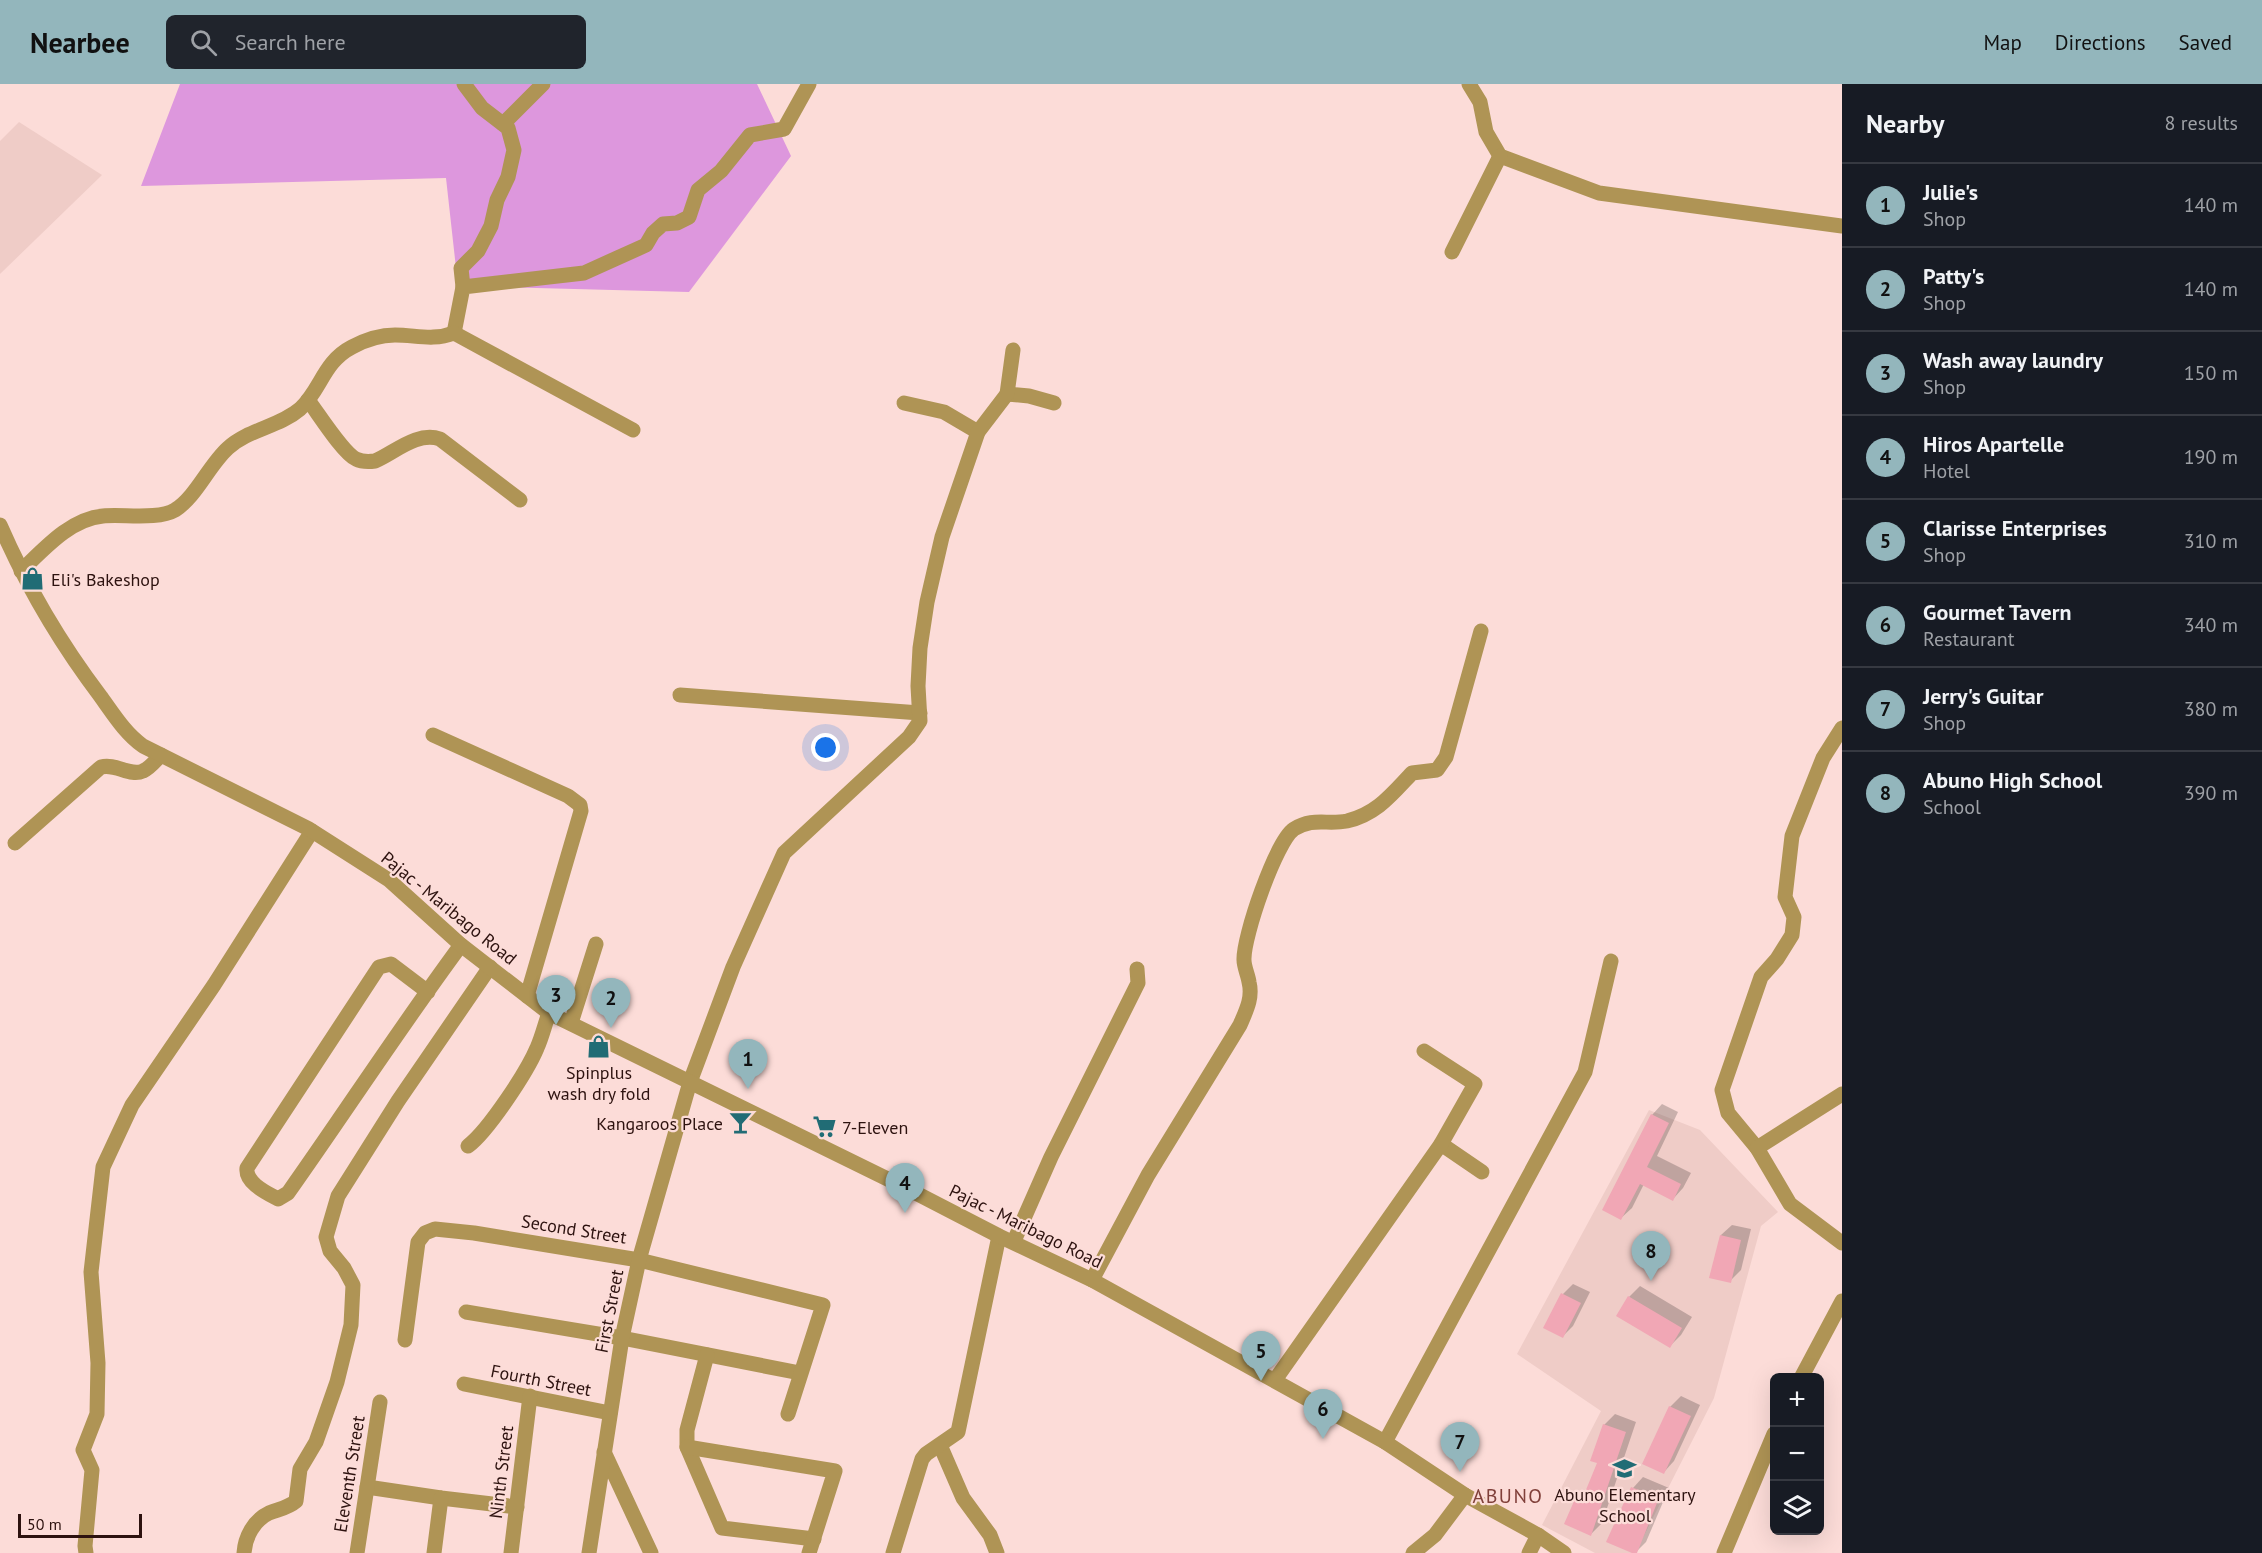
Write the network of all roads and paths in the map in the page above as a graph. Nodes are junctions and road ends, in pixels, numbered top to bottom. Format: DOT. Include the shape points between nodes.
graph roads {
  1 [pos="464,84"];
  2 [pos="543,84"];
  3 [pos="809,84"];
  4 [pos="1469,84"];
  5 [pos="502,124"];
  6 [pos="1500,156"];
  7 [pos="1842,226"];
  8 [pos="1452,252"];
  9 [pos="463,287"];
  10 [pos="454,333"];
  11 [pos="1013,350"];
  12 [pos="1007,394"];
  13 [pos="308,400"];
  14 [pos="904,403"];
  15 [pos="1054,404"];
  16 [pos="633,430"];
  17 [pos="978,432"];
  18 [pos="520,500"];
  19 [pos="0,525"];
  20 [pos="21,570"];
  21 [pos="1480,631"];
  22 [pos="680,695"];
  23 [pos="920,712"];
  24 [pos="1842,728"];
  25 [pos="433,735"];
  26 [pos="161,755"];
  27 [pos="312,831"];
  28 [pos="15,843"];
  29 [pos="596,944"];
  30 [pos="461,945"];
  31 [pos="1611,961"];
  32 [pos="490,967"];
  33 [pos="1137,969"];
  34 [pos="428,992"];
  35 [pos="527,996"];
  36 [pos="549,1013"];
  37 [pos="571,1023"];
  38 [pos="1424,1051"];
  39 [pos="690,1082"];
  40 [pos="1842,1094"];
  41 [pos="1442,1144"];
  42 [pos="468,1146"];
  43 [pos="1757,1148"];
  44 [pos="1482,1172"];
  45 [pos="1007,1239"];
  46 [pos="1842,1243"];
  47 [pos="639,1260"];
  48 [pos="1092,1280"];
  49 [pos="1842,1301"];
  50 [pos="466,1312"];
  51 [pos="622,1338"];
  52 [pos="405,1340"];
  53 [pos="707,1355"];
  54 [pos="800,1373"];
  55 [pos="1803,1373"];
  56 [pos="1275,1380"];
  57 [pos="464,1384"];
  58 [pos="530,1396"];
  59 [pos="380,1402"];
  60 [pos="610,1413"];
  61 [pos="788,1414"];
  62 [pos="1385,1442"];
  63 [pos="1770,1444"];
  64 [pos="940,1445"];
  65 [pos="687,1447"];
  66 [pos="604,1452"];
  67 [pos="367,1487"];
  68 [pos="1465,1495"];
  69 [pos="441,1498"];
  70 [pos="517,1507"];
  71 [pos="1538,1536"];
  72 [pos="811,1546"];
  73 [pos="86,1553"];
  74 [pos="244,1553"];
  75 [pos="357,1553"];
  76 [pos="434,1553"];
  77 [pos="511,1553"];
  78 [pos="589,1553"];
  79 [pos="651,1553"];
  80 [pos="893,1553"];
  81 [pos="997,1553"];
  82 [pos="1413,1553"];
  83 [pos="1529,1553"];
  84 [pos="1564,1553"];
  85 [pos="1724,1553"];
  1 -- 5 [label="street" via="482,108"];
  2 -- 5 [label="street"];
  3 -- 9 [label="street" via="784,129 750,135 721,171 698,190 689,217 663,224 646,245 584,273"];
  4 -- 6 [label="street" via="1480,102 1486,132"];
  5 -- 9 [label="street" via="508,128 514,150 508,177 491,226 478,251 461,268"];
  6 -- 7 [label="street" via="1599,193"];
  6 -- 8 [label="street"];
  9 -- 10 [label="street"];
  10 -- 13 [label="street" via="432,338 379,337 350,347 327,368"];
  10 -- 16 [label="street"];
  11 -- 12 [label="street"];
  12 -- 15 [label="street"];
  12 -- 17 [label="street"];
  13 -- 18 [label="street" via="357,459 375,461 420,438 434,437"];
  13 -- 20 [label="street" via="286,418 228,448 172,512 101,516 79,523"];
  14 -- 17 [label="street" via="944,412"];
  17 -- 23 [label="street" via="942,537 927,602 920,648"];
  19 -- 20 [label="street, Pajac - Maribago Road"];
  20 -- 26 [label="street, Pajac - Maribago Road" via="73,661 130,736"];
  21 -- 48 [label="street" via="1446,757 1437,770 1412,773 1379,808 1346,821 1311,821 1292,830 1271,864 1249,930 1244,959 1250,1002 1240,1025 1148,1175"];
  22 -- 23 [label="street"];
  23 -- 39 [label="street, First Street" via="920,721 909,737 782,855"];
  24 -- 43 [label="street" via="1822,758 1792,836 1785,897 1794,917 1792,934 1761,977 1722,1090 1728,1113"];
  25 -- 35 [label="street" via="580,805"];
  26 -- 27 [label="street, Pajac - Maribago Road"];
  26 -- 28 [label="street" via="144,771 101,767"];
  27 -- 30 [label="street, Pajac - Maribago Road" via="388,880"];
  27 -- 73 [label="street" via="132,1105 103,1167 91,1272 98,1414 83,1450 92,1470"];
  29 -- 37 [label="street"];
  30 -- 32 [label="street, Pajac - Maribago Road"];
  30 -- 34 [label="street"];
  31 -- 62 [label="street" via="1585,1072"];
  32 -- 35 [label="street, Pajac - Maribago Road"];
  32 -- 74 [label="street" via="338,1196 326,1236 330,1251 353,1285 351,1324 337,1382 316,1442 300,1469 296,1501 259,1521 245,1541"];
  33 -- 45 [label="street" via="1138,983"];
  34 -- 34 [label="street" via="288,1193 278,1199 249,1180 247,1168 379,968 392,964"];
  35 -- 36 [label="street, Pajac - Maribago Road"];
  36 -- 37 [label="street, Pajac - Maribago Road"];
  36 -- 42 [label="street" via="538,1048 524,1074"];
  37 -- 39 [label="street, Pajac - Maribago Road"];
  38 -- 41 [label="street" via="1475,1084"];
  39 -- 45 [label="street, Pajac - Maribago Road"];
  39 -- 47 [label="street, First Street"];
  40 -- 43 [label="street"];
  41 -- 44 [label="street"];
  41 -- 56 [label="street"];
  43 -- 46 [label="street" via="1790,1204"];
  45 -- 48 [label="street, Pajac - Maribago Road"];
  45 -- 64 [label="street" via="958,1432"];
  47 -- 51 [label="street, First Street"];
  47 -- 52 [label="street, Second Street" via="435,1229 418,1242"];
  47 -- 54 [label="street, Second Street" via="823,1305"];
  48 -- 56 [label="street, Pajac - Maribago Road"];
  49 -- 55 [label="street"];
  50 -- 51 [label="street"];
  51 -- 53 [label="street"];
  51 -- 60 [label="street, First Street"];
  53 -- 54 [label="street"];
  53 -- 65 [label="street" via="687,1430"];
  54 -- 61 [label="street"];
  56 -- 62 [label="street, Pajac - Maribago Road"];
  57 -- 58 [label="street, Fourth Street"];
  58 -- 60 [label="street, Fourth Street"];
  58 -- 70 [label="street, Ninth Street"];
  59 -- 67 [label="street, Eleventh Street"];
  60 -- 66 [label="street, First Street"];
  62 -- 68 [label="street, Pajac - Maribago Road"];
  63 -- 85 [label="street"];
  64 -- 80 [label="street" via="922,1460"];
  64 -- 81 [label="street" via="963,1498 990,1535"];
  65 -- 72 [label="street" via="722,1528"];
  65 -- 72 [label="street" via="835,1471"];
  66 -- 78 [label="street, First Street"];
  66 -- 79 [label="street"];
  67 -- 69 [label="street"];
  67 -- 75 [label="street, Eleventh Street"];
  68 -- 71 [label="street, Pajac - Maribago Road"];
  68 -- 82 [label="street" via="1435,1535"];
  69 -- 70 [label="street"];
  69 -- 76 [label="street"];
  70 -- 77 [label="street, Ninth Street"];
  71 -- 83 [label="street"];
  71 -- 84 [label="street, Pajac - Maribago Road"];
}
